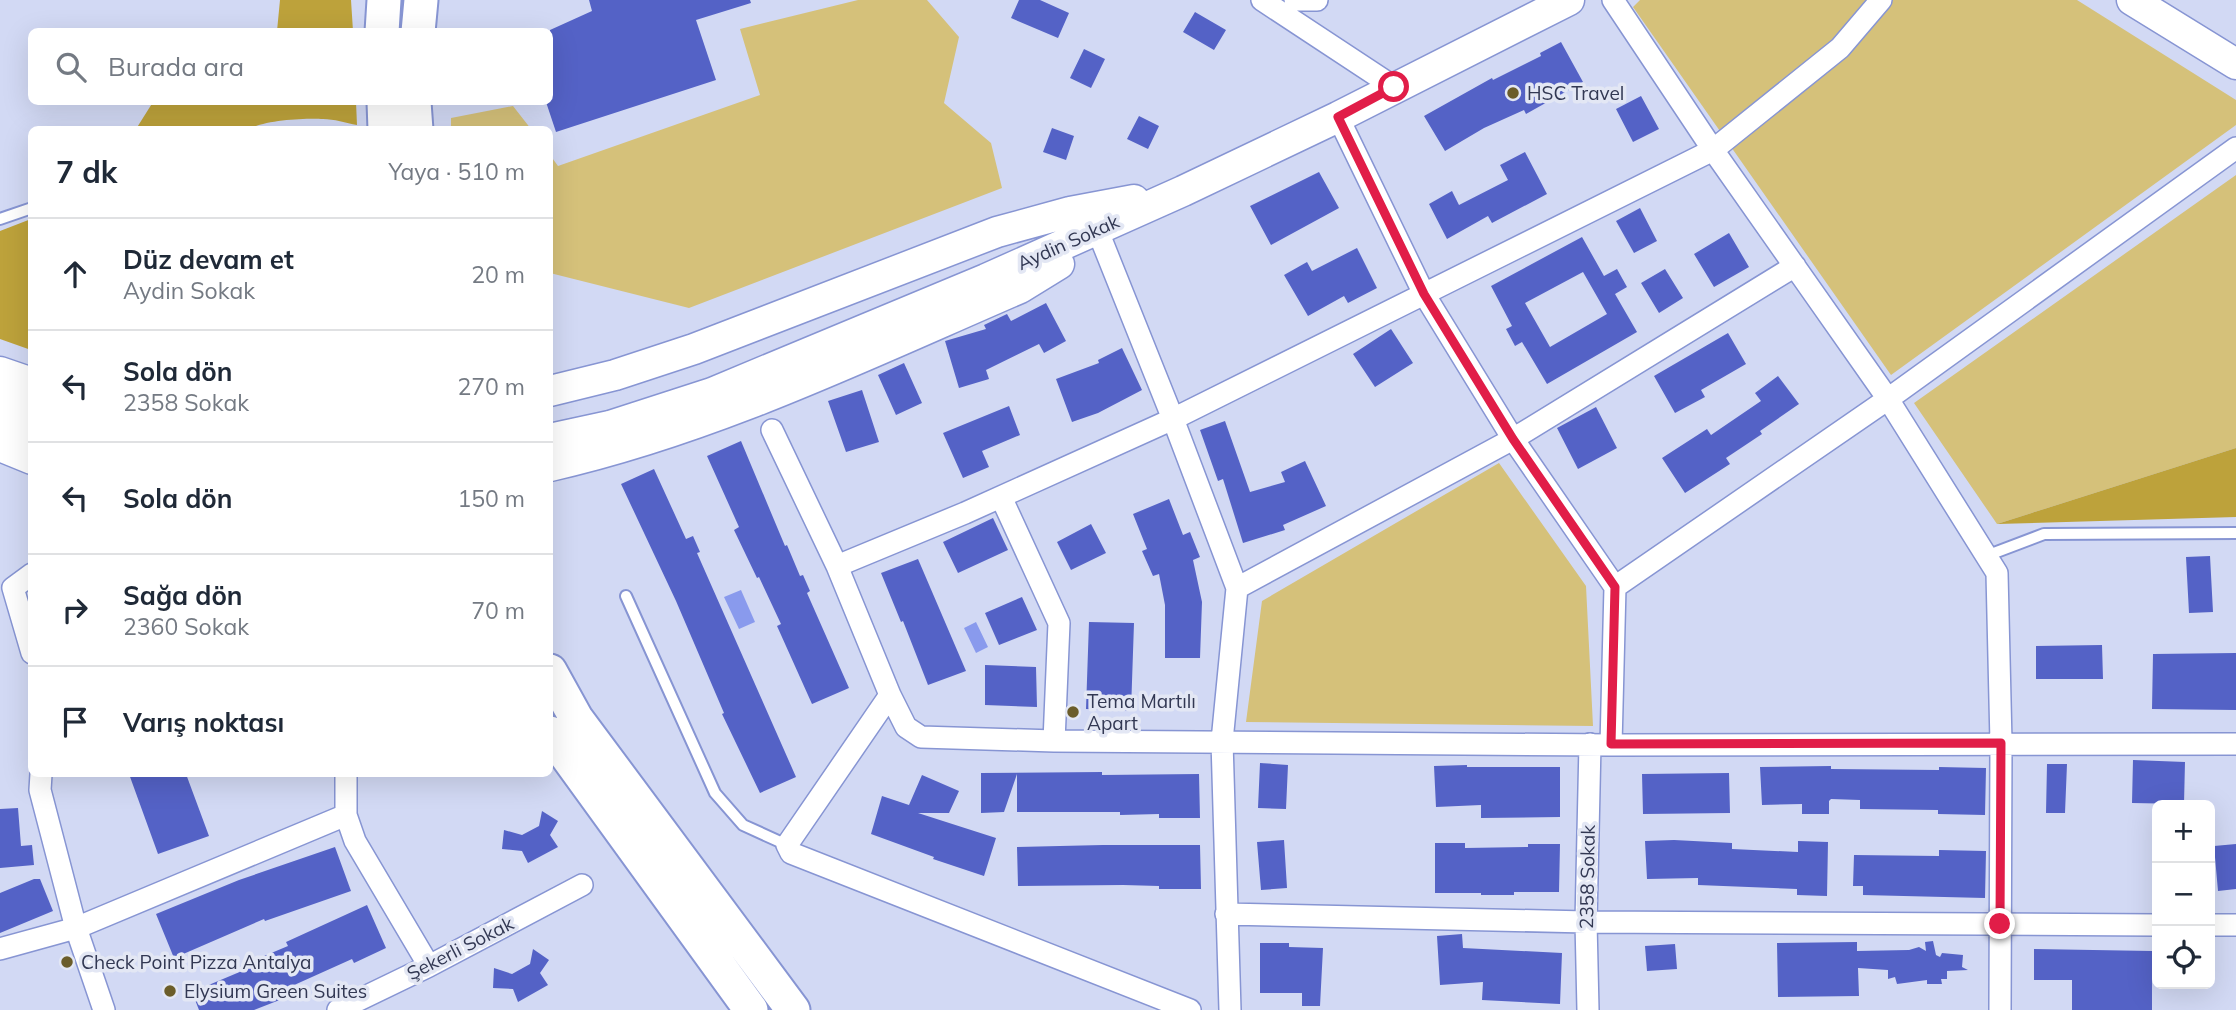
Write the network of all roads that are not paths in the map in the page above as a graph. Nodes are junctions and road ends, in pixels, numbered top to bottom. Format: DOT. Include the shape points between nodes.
graph roads {
  1 [pos="384,0"];
  2 [pos="421,0"];
  3 [pos="1262,0"];
  4 [pos="1295,0"];
  5 [pos="1317,0"];
  6 [pos="1569,0"];
  7 [pos="1613,0"];
  8 [pos="1881,0"];
  9 [pos="2132,0"];
  10 [pos="382,28"];
  11 [pos="418,28"];
  12 [pos="2236,64"];
  13 [pos="1394,87"];
  14 [pos="384,105"];
  15 [pos="414,105"];
  16 [pos="1338,117"];
  17 [pos="385,126"];
  18 [pos="416,126"];
  19 [pos="2236,148"];
  20 [pos="1713,150"];
  21 [pos="1183,191"];
  22 [pos="28,209"];
  23 [pos="0,219"];
  24 [pos="1101,239"];
  25 [pos="1795,266"];
  26 [pos="1424,294"];
  27 [pos="0,372"];
  28 [pos="28,382"];
  29 [pos="553,390"];
  30 [pos="1888,399"];
  31 [pos="0,401"];
  32 [pos="28,410"];
  33 [pos="1173,419"];
  34 [pos="553,420"];
  35 [pos="0,423"];
  36 [pos="772,430"];
  37 [pos="28,434"];
  38 [pos="553,438"];
  39 [pos="1513,439"];
  40 [pos="0,446"];
  41 [pos="28,457"];
  42 [pos="553,465"];
  43 [pos="1001,497"];
  44 [pos="2236,533"];
  45 [pos="1986,556"];
  46 [pos="837,566"];
  47 [pos="28,577"];
  48 [pos="1615,587"];
  49 [pos="1237,588"];
  50 [pos="626,596"];
  51 [pos="28,639"];
  52 [pos="553,676"];
  53 [pos="890,695"];
  54 [pos="553,737"];
  55 [pos="1054,741"];
  56 [pos="1222,741"];
  57 [pos="2001,743"];
  58 [pos="1600,744"];
  59 [pos="2236,744"];
  60 [pos="41,777"];
  61 [pos="346,777"];
  62 [pos="346,815"];
  63 [pos="787,845"];
  64 [pos="582,885"];
  65 [pos="1226,914"];
  66 [pos="1586,922"];
  67 [pos="2000,924"];
  68 [pos="2152,925"];
  69 [pos="2215,925"];
  70 [pos="2236,925"];
  71 [pos="76,928"];
  72 [pos="0,949"];
  73 [pos="429,966"];
  74 [pos="793,1009"];
  75 [pos="104,1010"];
  76 [pos="338,1010"];
  77 [pos="751,1010"];
  78 [pos="1190,1010"];
  79 [pos="1230,1010"];
  80 [pos="1588,1010"];
  81 [pos="2000,1010"];
  1 -- 10 [label="main road"];
  2 -- 11 [label="main road"];
  3 -- 13 [label="street"];
  4 -- 5 [label="street"];
  6 -- 13 [label="street, Aydin Sokak"];
  7 -- 20 [label="street"];
  8 -- 20 [label="street" via="1840,48"];
  9 -- 12 [label="street"];
  13 -- 16 [label="street, Aydin Sokak"];
  14 -- 17 [label="main road"];
  15 -- 18 [label="main road"];
  16 -- 21 [label="street, Aydin Sokak"];
  16 -- 26 [label="street"];
  19 -- 30 [label="street"];
  20 -- 25 [label="street"];
  20 -- 26 [label="street"];
  21 -- 24 [label="street"];
  21 -- 29 [label="street" via="1070,212 997,232 694,349 615,376"];
  21 -- 34 [label="street" via="655,398"];
  21 -- 38 [label="street, Aydin Sokak" via="712,393 610,426"];
  22 -- 23 [label="lane"];
  24 -- 33 [label="street"];
  24 -- 42 [label="street" via="1020,288 758,400 608,453"];
  25 -- 30 [label="street"];
  25 -- 39 [label="street"];
  26 -- 33 [label="street"];
  26 -- 39 [label="street"];
  27 -- 28 [label="street"];
  30 -- 45 [label="street"];
  30 -- 48 [label="street"];
  31 -- 32 [label="street"];
  33 -- 43 [label="street"];
  33 -- 49 [label="street"];
  35 -- 37 [label="street"];
  36 -- 46 [label="street"];
  39 -- 48 [label="street"];
  39 -- 49 [label="street"];
  40 -- 41 [label="street"];
  43 -- 46 [label="street"];
  43 -- 55 [label="street" via="1059,623"];
  44 -- 45 [label="lane" via="2044,534"];
  45 -- 57 [label="street" via="1997,573"];
  46 -- 53 [label="street"];
  47 -- 51 [label="street" via="13,588"];
  48 -- 58 [label="street, 2358 Sokak"];
  49 -- 56 [label="street"];
  50 -- 63 [label="lane" via="715,793 743,825"];
  52 -- 74 [label="main road" via="576,718"];
  53 -- 55 [label="street" via="905,727 921,737"];
  53 -- 63 [label="street"];
  54 -- 77 [label="main road"];
  55 -- 56 [label="street"];
  56 -- 58 [label="street"];
  56 -- 65 [label="street"];
  57 -- 58 [label="street"];
  57 -- 59 [label="street"];
  57 -- 67 [label="street"];
  58 -- 66 [label="street, 2358 Sokak"];
  60 -- 71 [label="street" via="40,790"];
  61 -- 62 [label="street"];
  62 -- 71 [label="street"];
  62 -- 73 [label="street" via="355,841"];
  63 -- 78 [label="street" via="790,853"];
  64 -- 73 [label="street, Şekerli Sokak"];
  65 -- 66 [label="street"];
  65 -- 79 [label="street"];
  66 -- 67 [label="street"];
  66 -- 80 [label="street, 2358 Sokak"];
  67 -- 68 [label="street"];
  67 -- 81 [label="street"];
  69 -- 70 [label="street"];
  71 -- 72 [label="street"];
  71 -- 75 [label="street"];
  73 -- 76 [label="street, Şekerli Sokak"];
}
